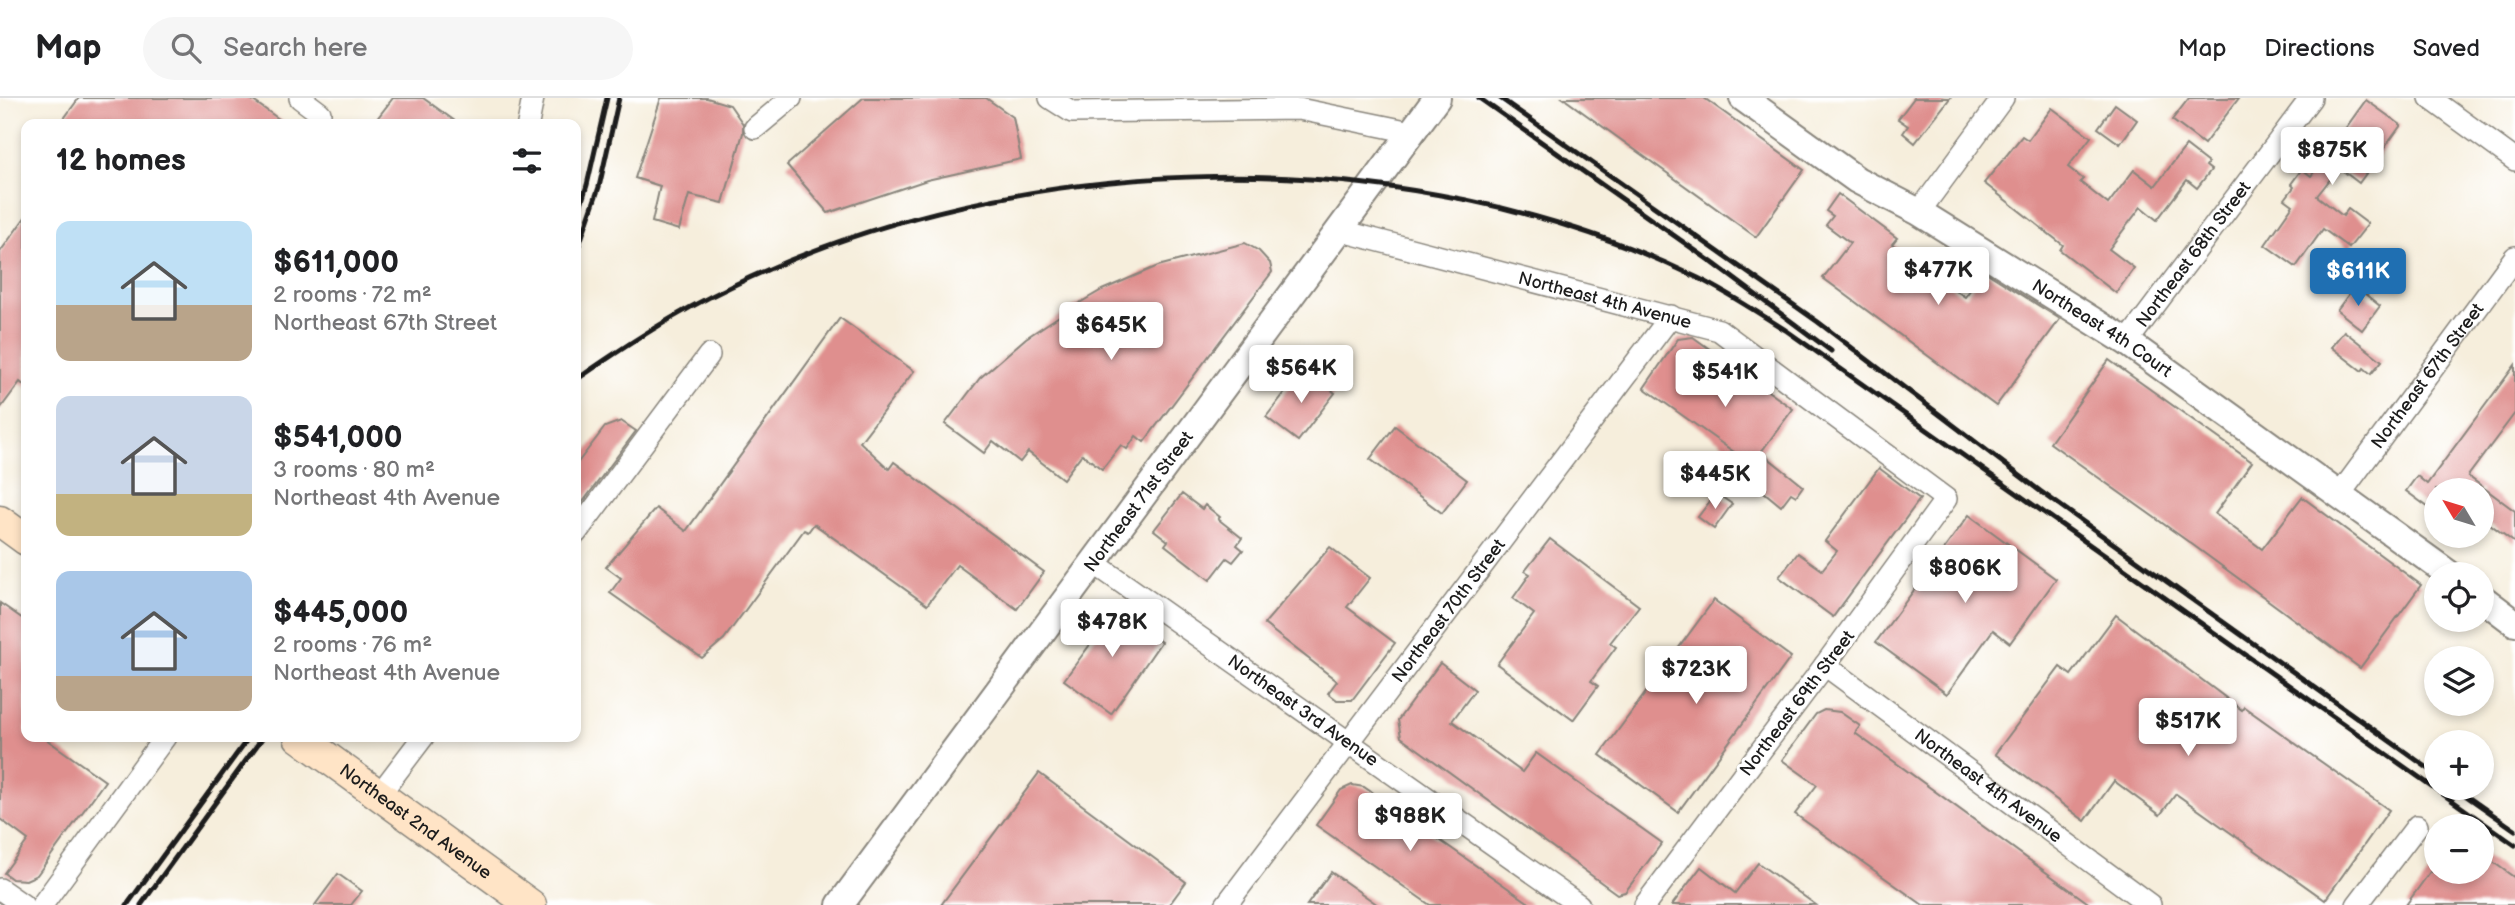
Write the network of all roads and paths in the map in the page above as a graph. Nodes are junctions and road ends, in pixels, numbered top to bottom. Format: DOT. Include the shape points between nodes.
graph roads {
  1 [pos="300,98"];
  2 [pos="533,98"];
  3 [pos="791,98"];
  4 [pos="1050,98"];
  5 [pos="1437,98"];
  6 [pos="1743,98"];
  7 [pos="2003,98"];
  8 [pos="2311,98"];
  9 [pos="2430,98"];
  10 [pos="320,113"];
  11 [pos="529,119"];
  12 [pos="755,128"];
  13 [pos="1411,132"];
  14 [pos="2515,160"];
  15 [pos="1919,212"];
  16 [pos="1338,230"];
  17 [pos="2515,257"];
  18 [pos="1671,316"];
  19 [pos="2127,342"];
  20 [pos="709,355"];
  21 [pos="2340,494"];
  22 [pos="1947,499"];
  23 [pos="0,521"];
  24 [pos="581,526"];
  25 [pos="21,536"];
  26 [pos="2433,562"];
  27 [pos="1094,563"];
  28 [pos="2494,607"];
  29 [pos="2515,623"];
  30 [pos="1825,665"];
  31 [pos="161,742"];
  32 [pos="306,742"];
  33 [pos="419,742"];
  34 [pos="1348,743"];
  35 [pos="379,795"];
  36 [pos="2417,826"];
  37 [pos="0,889"];
  38 [pos="23,905"];
  39 [pos="43,905"];
  40 [pos="531,905"];
  41 [pos="840,905"];
  42 [pos="1226,905"];
  43 [pos="1579,905"];
  44 [pos="1645,905"];
  45 [pos="2150,905"];
  46 [pos="2357,905"];
  1 -- 10 [label="street"];
  2 -- 11 [label="street"];
  3 -- 12 [label="street"];
  4 -- 13 [label="street" via="1072,112 1299,109"];
  5 -- 13 [label="street, Northeast 71st Street"];
  6 -- 15 [label="street, Northeast 4th Court" via="1857,180"];
  7 -- 15 [label="street"];
  8 -- 19 [label="street, Northeast 68th Street"];
  9 -- 14 [label="street"];
  13 -- 16 [label="street, Northeast 71st Street"];
  15 -- 19 [label="street, Northeast 4th Court"];
  16 -- 18 [label="street, Northeast 4th Avenue"];
  16 -- 27 [label="street, Northeast 71st Street"];
  17 -- 21 [label="street, Northeast 67th Street"];
  18 -- 22 [label="street, Northeast 4th Avenue" via="1719,330"];
  18 -- 34 [label="street, Northeast 70th Street"];
  19 -- 21 [label="street, Northeast 4th Court"];
  20 -- 24 [label="street"];
  21 -- 26 [label="street, Northeast 4th Court"];
  22 -- 30 [label="street, Northeast 69th Street"];
  23 -- 25 [label="main road"];
  27 -- 34 [label="street, Northeast 3rd Avenue"];
  27 -- 41 [label="street, Northeast 71st Street"];
  28 -- 29 [label="street"];
  30 -- 44 [label="street, Northeast 69th Street"];
  30 -- 45 [label="street, Northeast 4th Avenue"];
  31 -- 39 [label="street"];
  32 -- 35 [label="main road, Northeast 2nd Avenue"];
  33 -- 35 [label="street"];
  34 -- 42 [label="street, Northeast 70th Street"];
  34 -- 43 [label="street, Northeast 3rd Avenue"];
  35 -- 40 [label="main road, Northeast 2nd Avenue"];
  36 -- 46 [label="street"];
  37 -- 38 [label="street"];
}
